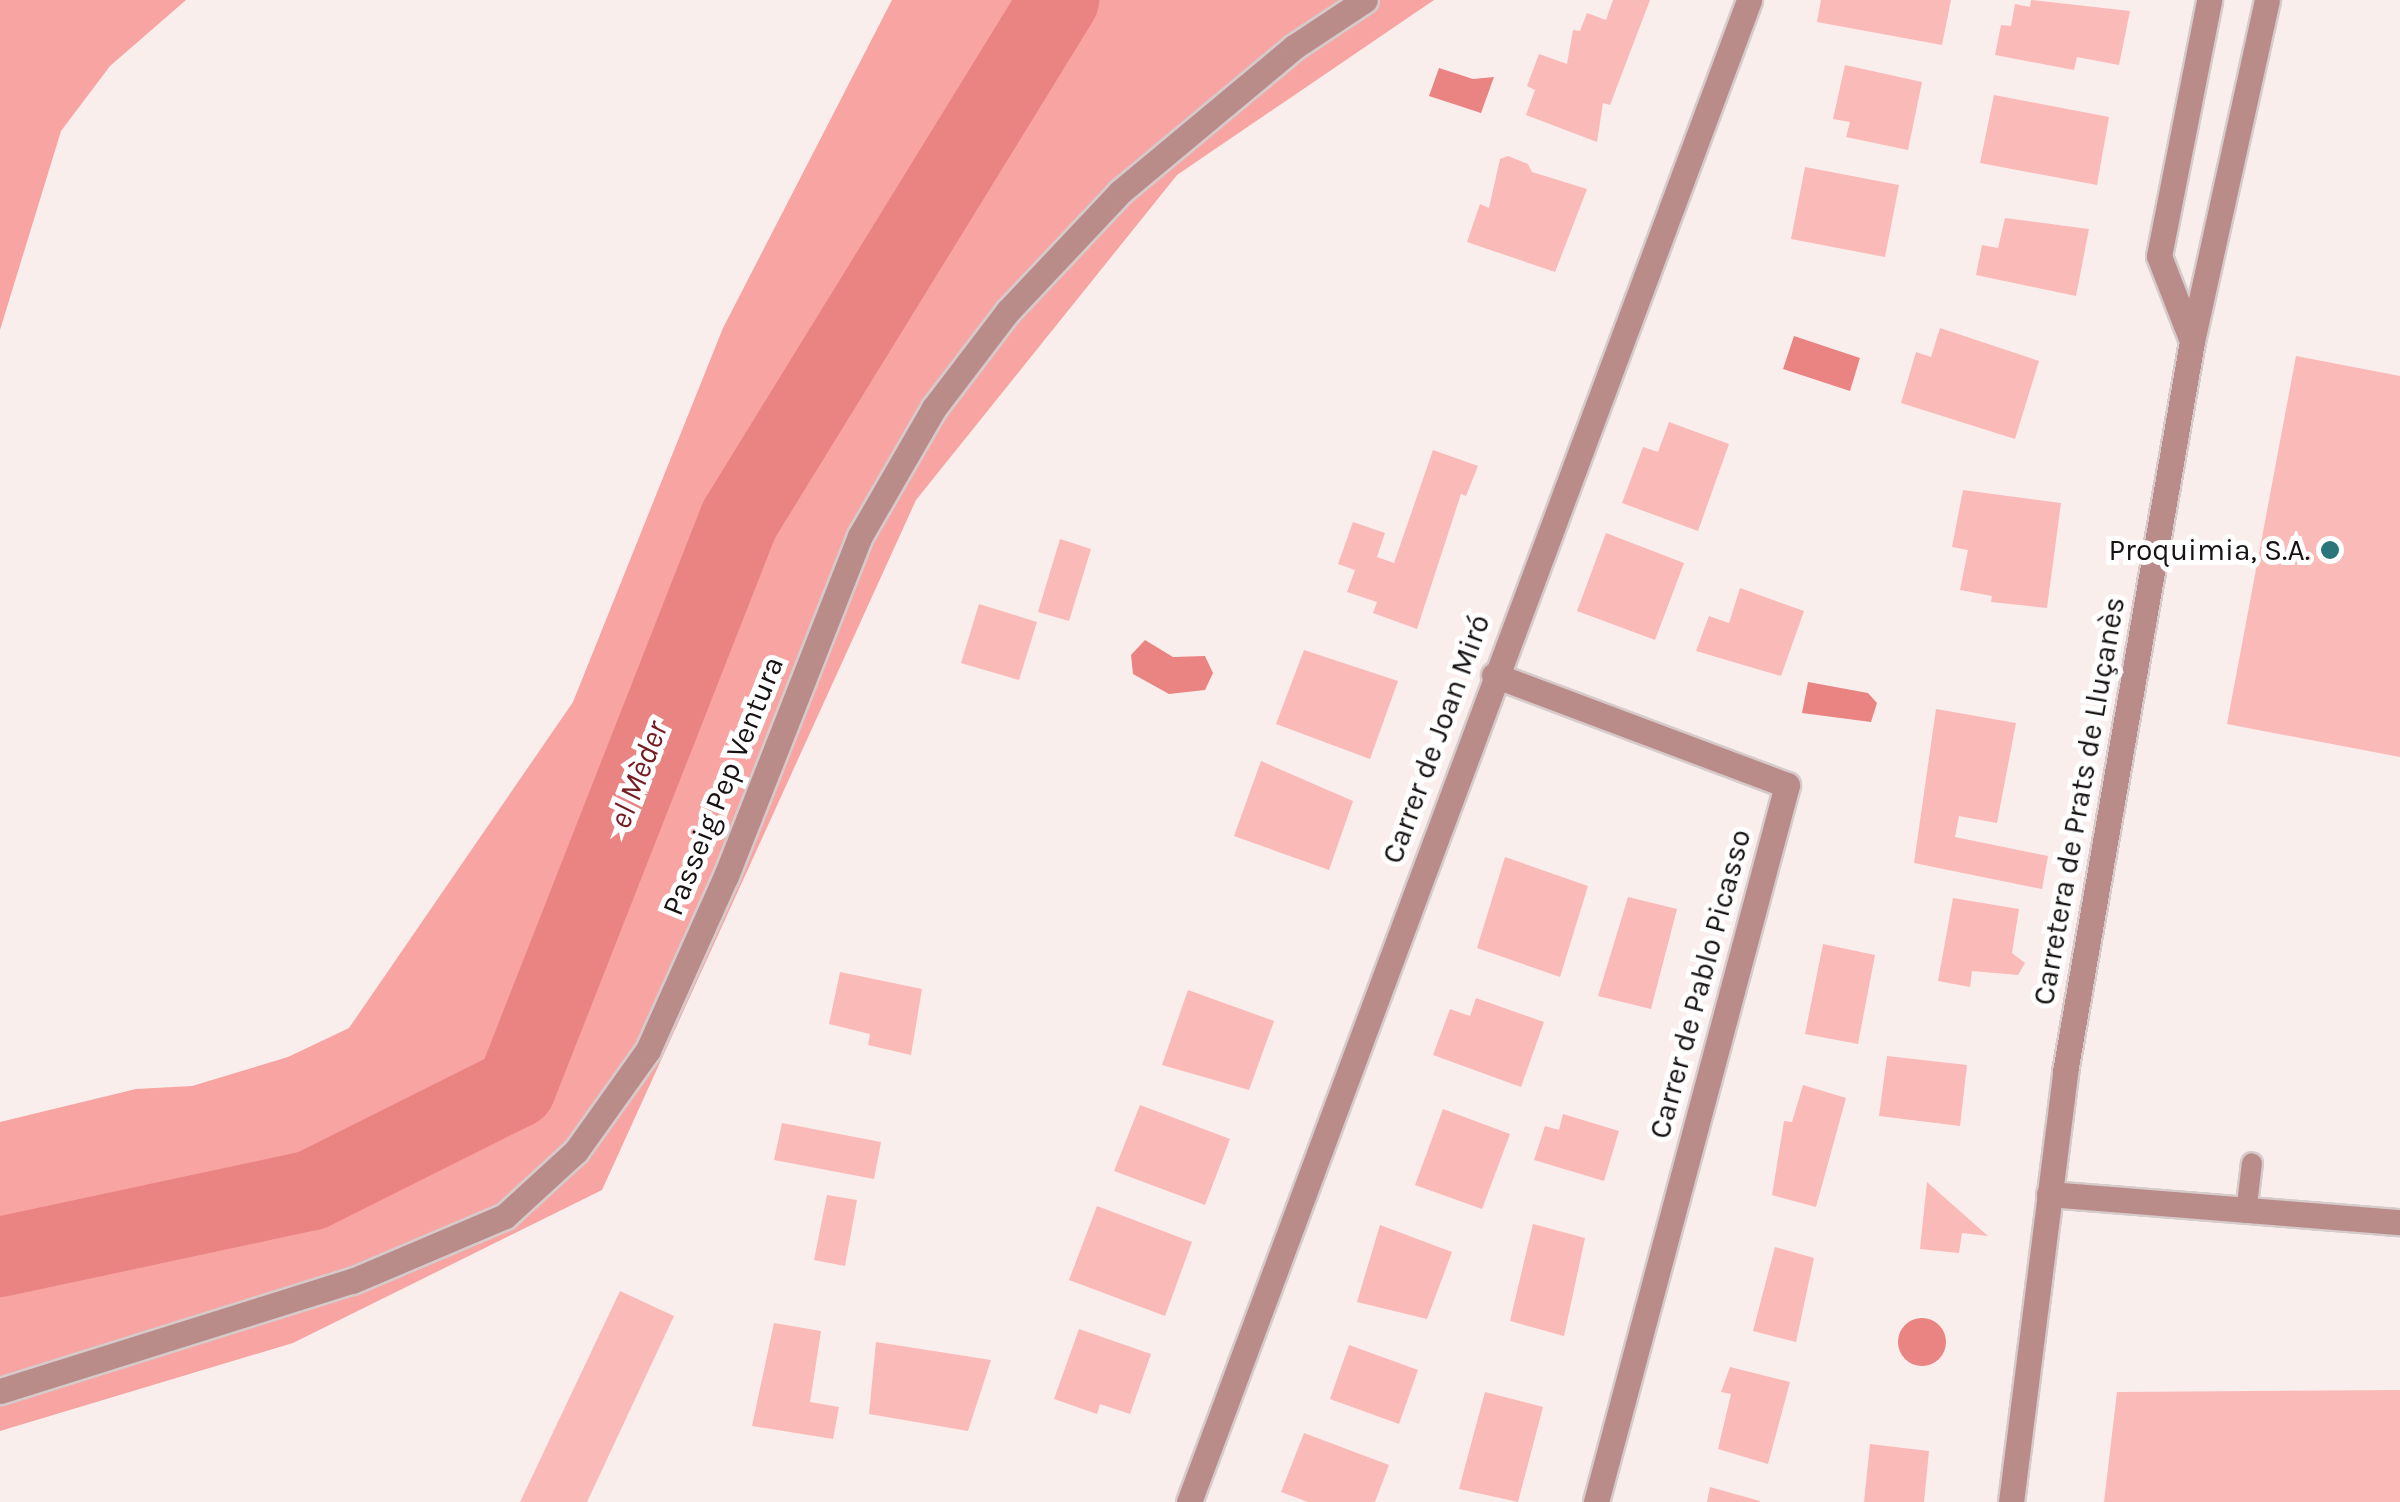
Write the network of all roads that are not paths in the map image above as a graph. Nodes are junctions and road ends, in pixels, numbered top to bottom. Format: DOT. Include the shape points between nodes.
graph roads {
  1 [pos="1366,0"];
  2 [pos="1749,0"];
  3 [pos="2209,0"];
  4 [pos="2267,0"];
  5 [pos="2192,341"];
  6 [pos="1494,674"];
  7 [pos="2252,1163"];
  8 [pos="2050,1194"];
  9 [pos="2246,1213"];
  10 [pos="2400,1222"];
  11 [pos="0,1391"];
  12 [pos="1188,1502"];
  13 [pos="1596,1502"];
  14 [pos="2011,1502"];
  1 -- 11 [label="street, Passeig Pep Ventura" via="1294,47 1120,192 1008,311 934,408 860,536 726,876 648,1050 576,1151 505,1216 369,1274"];
  2 -- 6 [label="street, Carrer de Joan Miró"];
  3 -- 5 [label="street" via="2159,256"];
  4 -- 5 [label="street, Carretera de Prats de Lluçanès"];
  5 -- 8 [label="street, Carretera de Prats de Lluçanès" via="2064,1072"];
  6 -- 12 [label="street, Carrer de Joan Miró"];
  6 -- 13 [label="street, Carrer de Pablo Picasso" via="1787,785"];
  7 -- 9 [label="lane"];
  8 -- 9 [label="street"];
  8 -- 14 [label="street, Carretera de Prats de Lluçanès"];
  9 -- 10 [label="street"];
}
